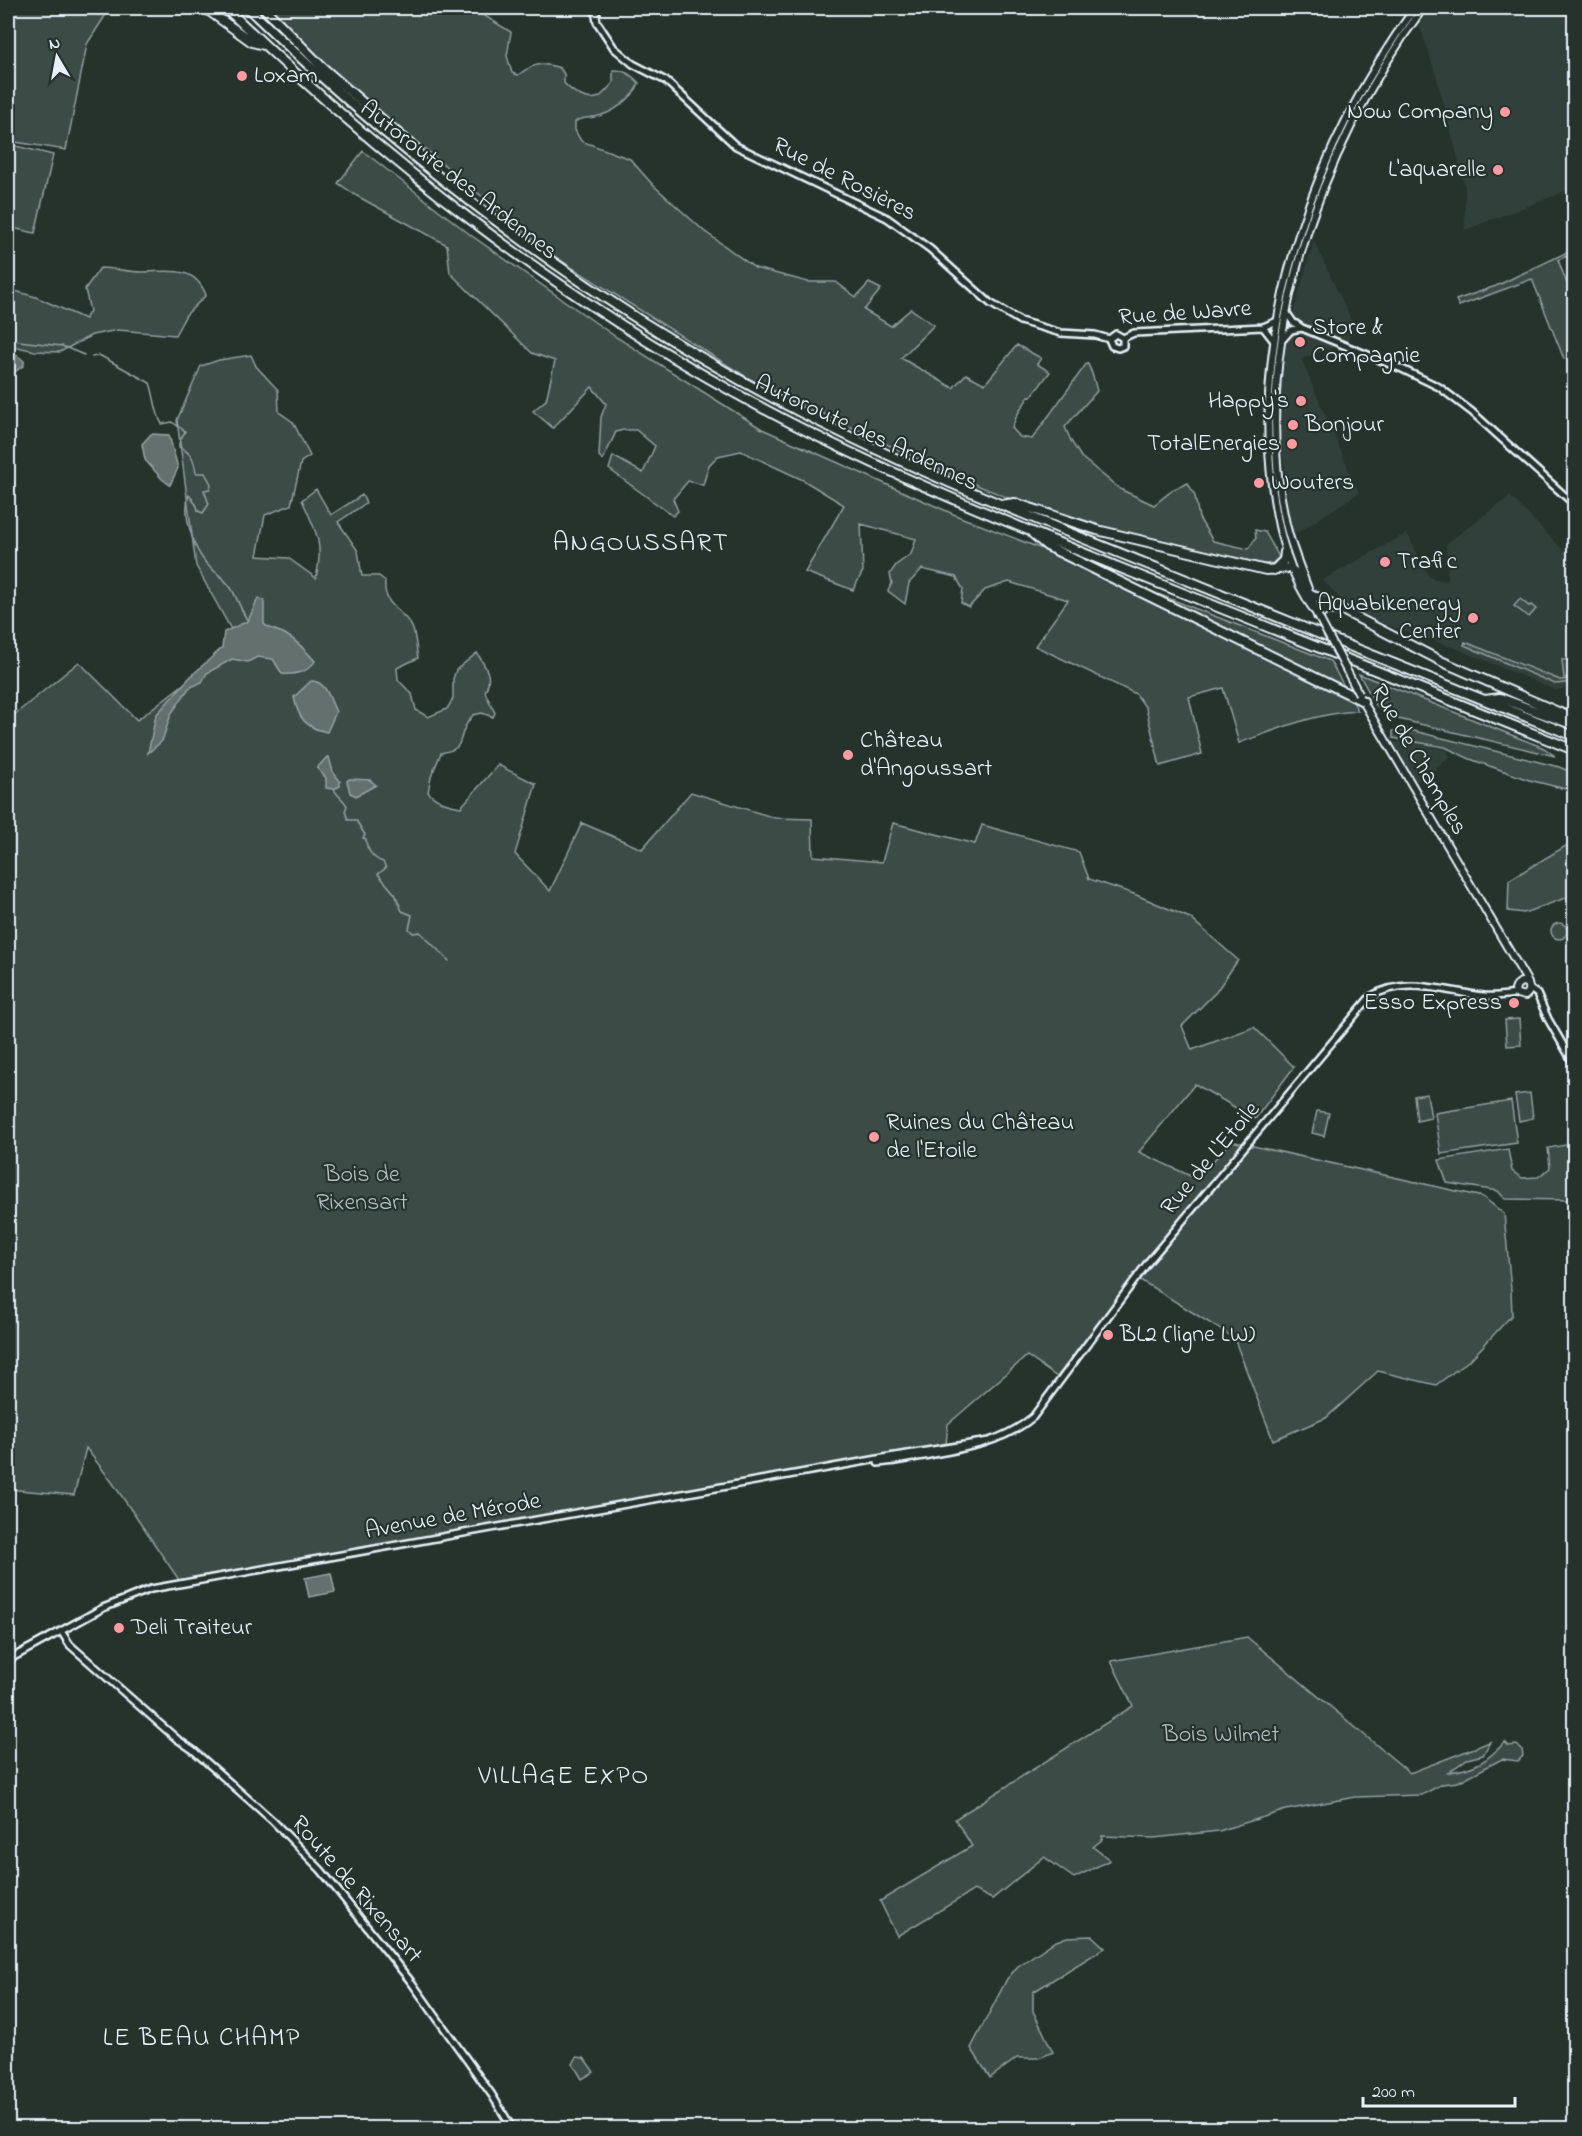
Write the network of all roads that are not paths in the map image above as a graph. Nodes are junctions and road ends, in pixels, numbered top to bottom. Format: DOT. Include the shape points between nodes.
graph roads {
  1 [pos="205,8"];
  2 [pos="226,8"];
  3 [pos="248,8"];
  4 [pos="264,8"];
  5 [pos="597,8"];
  6 [pos="1420,8"];
  7 [pos="266,46"];
  8 [pos="422,163"];
  9 [pos="1286,312"];
  10 [pos="1280,323"];
  11 [pos="1263,327"];
  12 [pos="1302,328"];
  13 [pos="1124,338"];
  14 [pos="1109,339"];
  15 [pos="1277,342"];
  16 [pos="1575,504"];
  17 [pos="999,505"];
  18 [pos="1027,530"];
  19 [pos="1285,552"];
  20 [pos="1290,568"];
  21 [pos="1273,570"];
  22 [pos="1311,594"];
  23 [pos="1312,605"];
  24 [pos="1338,609"];
  25 [pos="1318,616"];
  26 [pos="1361,698"];
  27 [pos="1484,700"];
  28 [pos="1575,719"];
  29 [pos="1575,725"];
  30 [pos="1575,736"];
  31 [pos="1575,750"];
  32 [pos="1518,968"];
  33 [pos="1517,984"];
  34 [pos="1528,989"];
  35 [pos="1517,994"];
  36 [pos="1504,995"];
  37 [pos="1575,1064"];
  38 [pos="942,1450"];
  39 [pos="61,1631"];
  40 [pos="8,1660"];
  41 [pos="512,2128"];
  1 -- 7 [label="highway" via="252,42"];
  2 -- 7 [label="highway, Autoroute des Ardennes"];
  3 -- 8 [label="highway, Autoroute des Ardennes"];
  4 -- 8 [label="highway" via="322,67 418,151"];
  5 -- 14 [label="street, Rue de Rosières" via="600,28 614,48 633,64 666,81 736,146 900,226 1004,313 1039,327"];
  6 -- 9 [label="main road" via="1368,93 1331,170 1309,228"];
  6 -- 10 [label="main road" via="1405,21 1363,89 1325,167 1299,237"];
  7 -- 18 [label="highway, Autoroute des Ardennes" via="425,186 620,325 792,424"];
  8 -- 17 [label="highway, Autoroute des Ardennes" via="575,278 703,358 869,447"];
  9 -- 10 [label="main road"];
  9 -- 12 [label="street, Rue de Wavre"];
  10 -- 11 [label="street, Rue de Wavre"];
  10 -- 15 [label="main road"];
  11 -- 13 [label="street, Rue de Wavre" via="1134,333"];
  11 -- 15 [label="street, Rue de Wavre"];
  12 -- 15 [label="street, Rue de Wavre"];
  12 -- 16 [label="street, Rue de Wavre" via="1439,387 1466,406"];
  13 -- 14 [label="street, Rue de Wavre" via="1116,334"];
  13 -- 14 [label="street" via="1123,346 1118,348"];
  15 -- 19 [label="main road" via="1268,446"];
  15 -- 22 [label="main road" via="1275,429 1282,498 1294,553"];
  17 -- 21 [label="highway" via="1015,503 1096,530"];
  17 -- 27 [label="highway, Autoroute des Ardennes"];
  18 -- 26 [label="highway" via="1047,546"];
  18 -- 31 [label="highway, Autoroute des Ardennes"];
  19 -- 20 [label="main road"];
  19 -- 21 [label="highway" via="1284,560"];
  20 -- 21 [label="highway"];
  20 -- 23 [label="main road" via="1298,573"];
  22 -- 23 [label="main road"];
  22 -- 24 [label="highway"];
  23 -- 25 [label="main road, Rue de Champles"];
  24 -- 25 [label="highway" via="1325,610"];
  24 -- 28 [label="highway" via="1443,662"];
  25 -- 26 [label="main road, Rue de Champles, bridge"];
  26 -- 32 [label="main road, Rue de Champles"];
  27 -- 29 [label="highway" via="1500,698"];
  27 -- 30 [label="highway, Autoroute des Ardennes"];
  32 -- 33 [label="main road, Rue de Champles"];
  32 -- 34 [label="main road, Rue de Champles"];
  33 -- 34 [label="main road"];
  33 -- 35 [label="main road, Rue de Champles"];
  33 -- 36 [label="street"];
  34 -- 35 [label="main road"];
  34 -- 37 [label="street" via="1537,994"];
  35 -- 36 [label="street, Rue de L'Etoile"];
  36 -- 38 [label="street, Rue de L'Etoile" via="1406,985 1387,988 1370,997 1149,1261 1043,1406 1020,1427 989,1442"];
  38 -- 39 [label="street, Avenue de Mérode" via="157,1588 120,1600"];
  39 -- 40 [label="street, Avenue de Mérode"];
  39 -- 41 [label="street, Route de Rixensart" via="70,1645 193,1750 321,1870 412,1983"];
}
